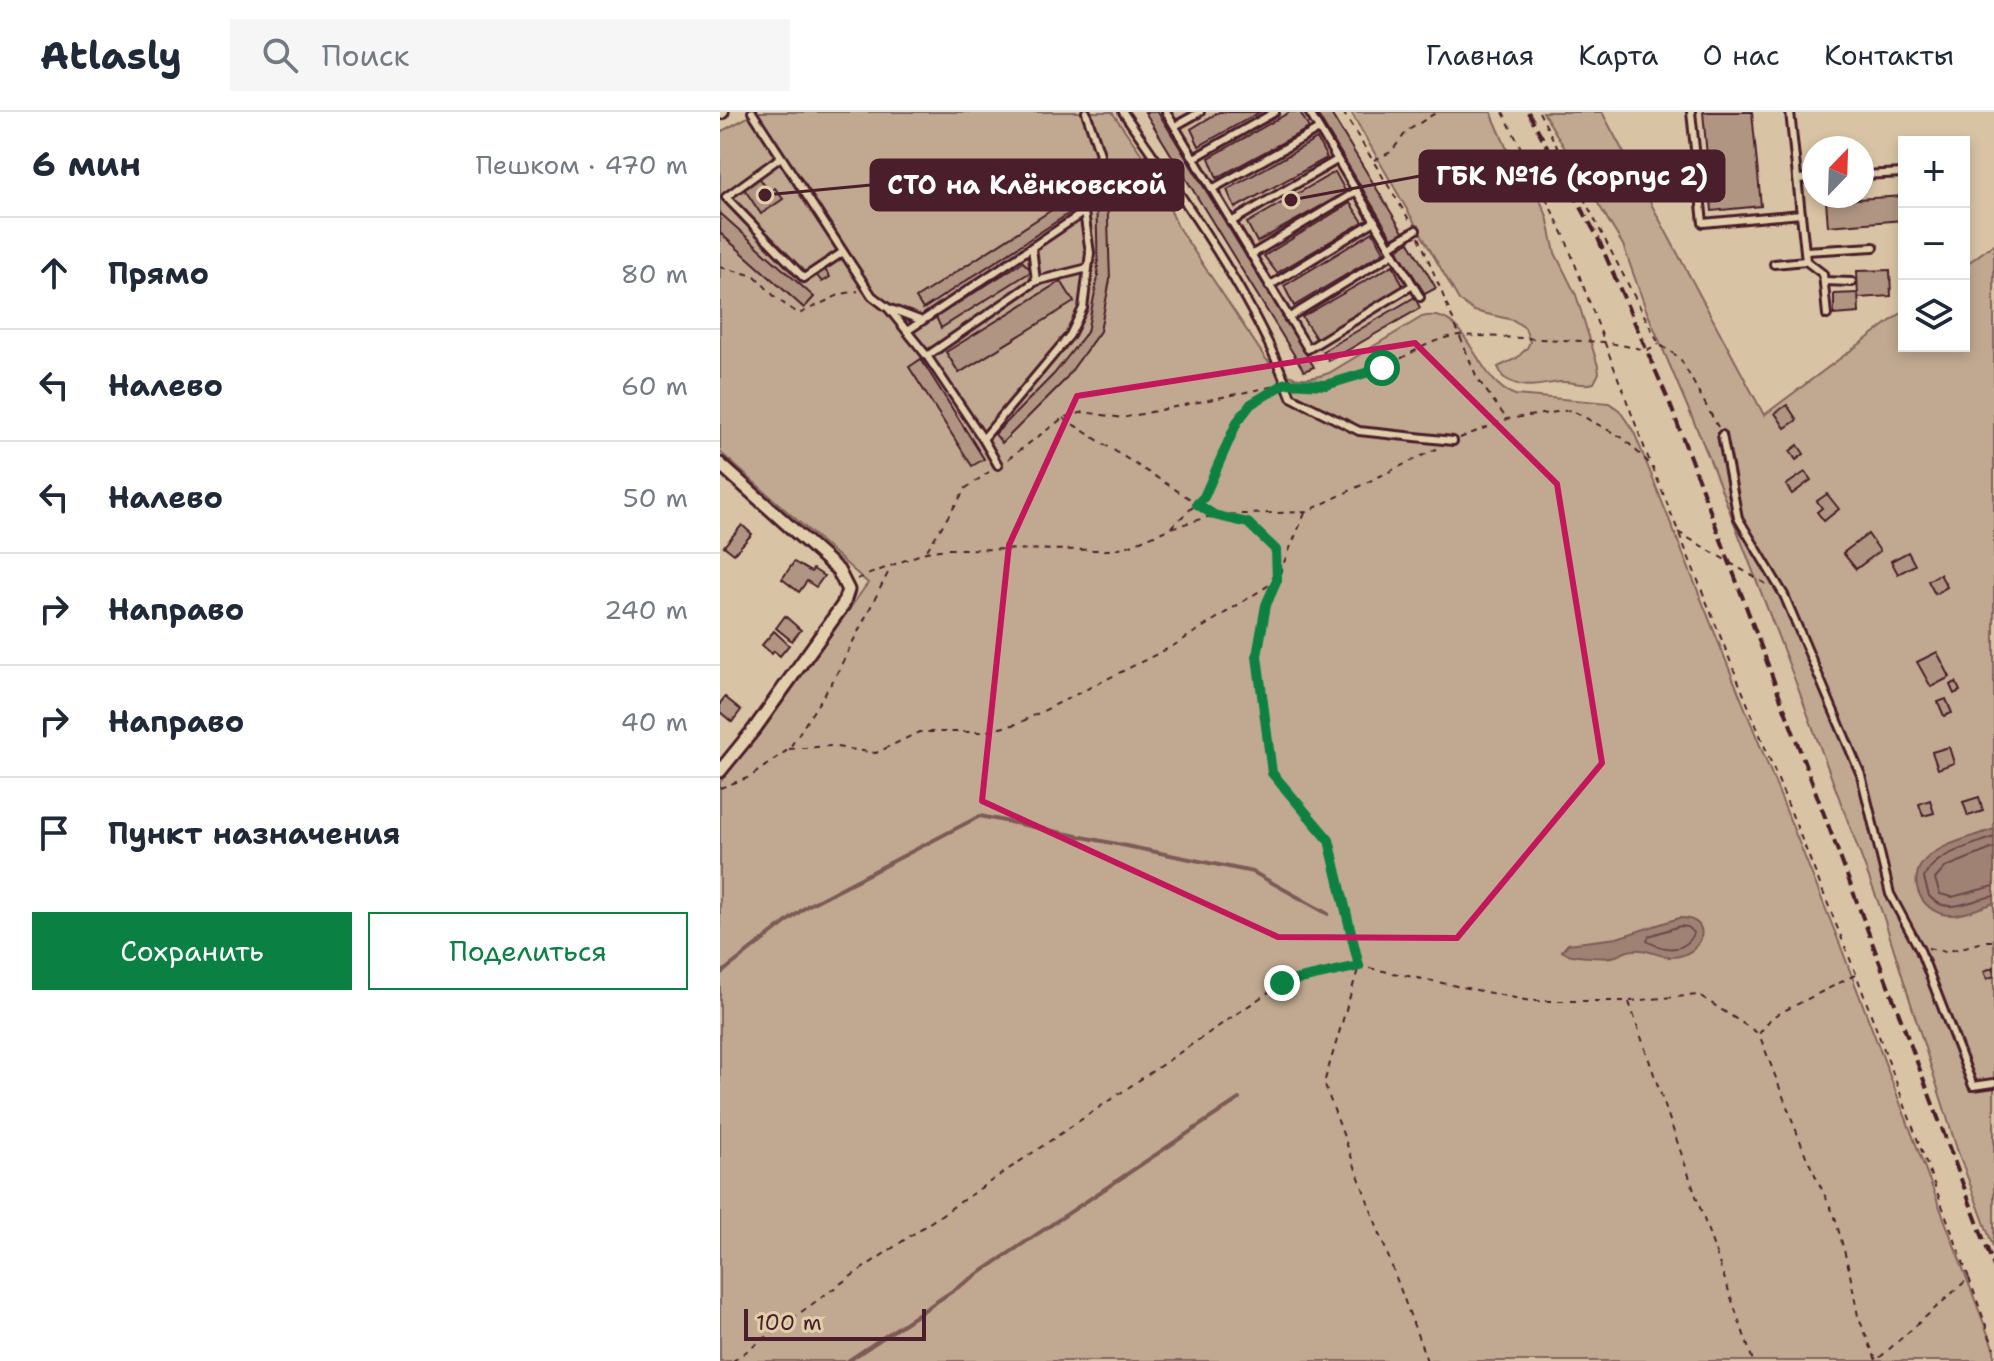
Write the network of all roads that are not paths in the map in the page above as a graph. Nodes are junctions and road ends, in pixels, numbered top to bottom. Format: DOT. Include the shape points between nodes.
graph roads {
  1 [pos="752,112"];
  2 [pos="1086,112"];
  3 [pos="1123,112"];
  4 [pos="1166,112"];
  5 [pos="1200,112"];
  6 [pos="1275,112"];
  7 [pos="1309,112"];
  8 [pos="1691,112"];
  9 [pos="1790,112"];
  10 [pos="1175,126"];
  11 [pos="1319,129"];
  12 [pos="781,157"];
  13 [pos="1194,158"];
  14 [pos="1337,160"];
  15 [pos="1898,173"];
  16 [pos="1874,174"];
  17 [pos="1797,179"];
  18 [pos="1802,179"];
  19 [pos="1212,189"];
  20 [pos="1357,191"];
  21 [pos="1084,212"];
  22 [pos="1801,214"];
  23 [pos="1375,221"];
  24 [pos="1231,222"];
  25 [pos="1416,230"];
  26 [pos="1032,247"];
  27 [pos="1874,247"];
  28 [pos="1392,250"];
  29 [pos="1805,251"];
  30 [pos="843,252"];
  31 [pos="1251,255"];
  32 [pos="1806,261"];
  33 [pos="1774,264"];
  34 [pos="1088,268"];
  35 [pos="1036,281"];
  36 [pos="1824,281"];
  37 [pos="1852,282"];
  38 [pos="1413,285"];
  39 [pos="1269,286"];
  40 [pos="1420,297"];
  41 [pos="888,308"];
  42 [pos="1827,315"];
  43 [pos="1288,318"];
  44 [pos="920,320"];
  45 [pos="907,331"];
  46 [pos="927,356"];
  47 [pos="1722,435"];
  48 [pos="983,439"];
  49 [pos="1453,441"];
  50 [pos="720,464"];
  51 [pos="998,465"];
  52 [pos="720,771"];
  53 [pos="1994,1083"];
  1 -- 12 [label="lane"];
  2 -- 21 [label="lane" via="1100,154"];
  3 -- 49 [label="lane" via="1208,237 1276,356 1291,397 1359,431"];
  4 -- 10 [label="lane"];
  5 -- 10 [label="lane"];
  6 -- 13 [label="lane"];
  7 -- 11 [label="lane"];
  8 -- 22 [label="lane" via="1703,223"];
  9 -- 17 [label="lane"];
  10 -- 13 [label="lane"];
  11 -- 14 [label="lane"];
  11 -- 19 [label="lane"];
  12 -- 30 [label="lane"];
  12 -- 30 [label="lane" via="726,197 804,278"];
  13 -- 19 [label="lane"];
  14 -- 20 [label="lane"];
  14 -- 24 [label="lane"];
  15 -- 16 [label="lane"];
  17 -- 18 [label="lane"];
  17 -- 22 [label="lane"];
  19 -- 24 [label="lane"];
  20 -- 23 [label="lane"];
  20 -- 31 [label="lane"];
  21 -- 26 [label="lane"];
  21 -- 34 [label="lane"];
  22 -- 29 [label="lane"];
  23 -- 28 [label="lane"];
  23 -- 39 [label="lane"];
  24 -- 31 [label="lane"];
  25 -- 28 [label="lane"];
  26 -- 35 [label="lane"];
  26 -- 44 [label="lane"];
  27 -- 29 [label="lane"];
  28 -- 38 [label="lane"];
  28 -- 43 [label="lane"];
  29 -- 32 [label="lane"];
  30 -- 41 [label="lane" via="867,289"];
  31 -- 39 [label="lane"];
  32 -- 33 [label="lane"];
  32 -- 36 [label="lane"];
  34 -- 35 [label="lane"];
  34 -- 48 [label="lane" via="1083,308 1070,335"];
  35 -- 46 [label="lane"];
  36 -- 37 [label="lane"];
  36 -- 42 [label="lane"];
  38 -- 40 [label="lane"];
  38 -- 43 [label="lane" via="1308,349"];
  39 -- 43 [label="lane"];
  41 -- 44 [label="lane"];
  41 -- 45 [label="lane"];
  44 -- 45 [label="lane"];
  45 -- 46 [label="lane"];
  46 -- 48 [label="lane"];
  47 -- 53 [label="lane" via="1738,518 1784,595 1861,775 1890,894 1920,950 1973,1086"];
  48 -- 51 [label="lane"];
  50 -- 52 [label="street" via="838,570 847,597"];
}
